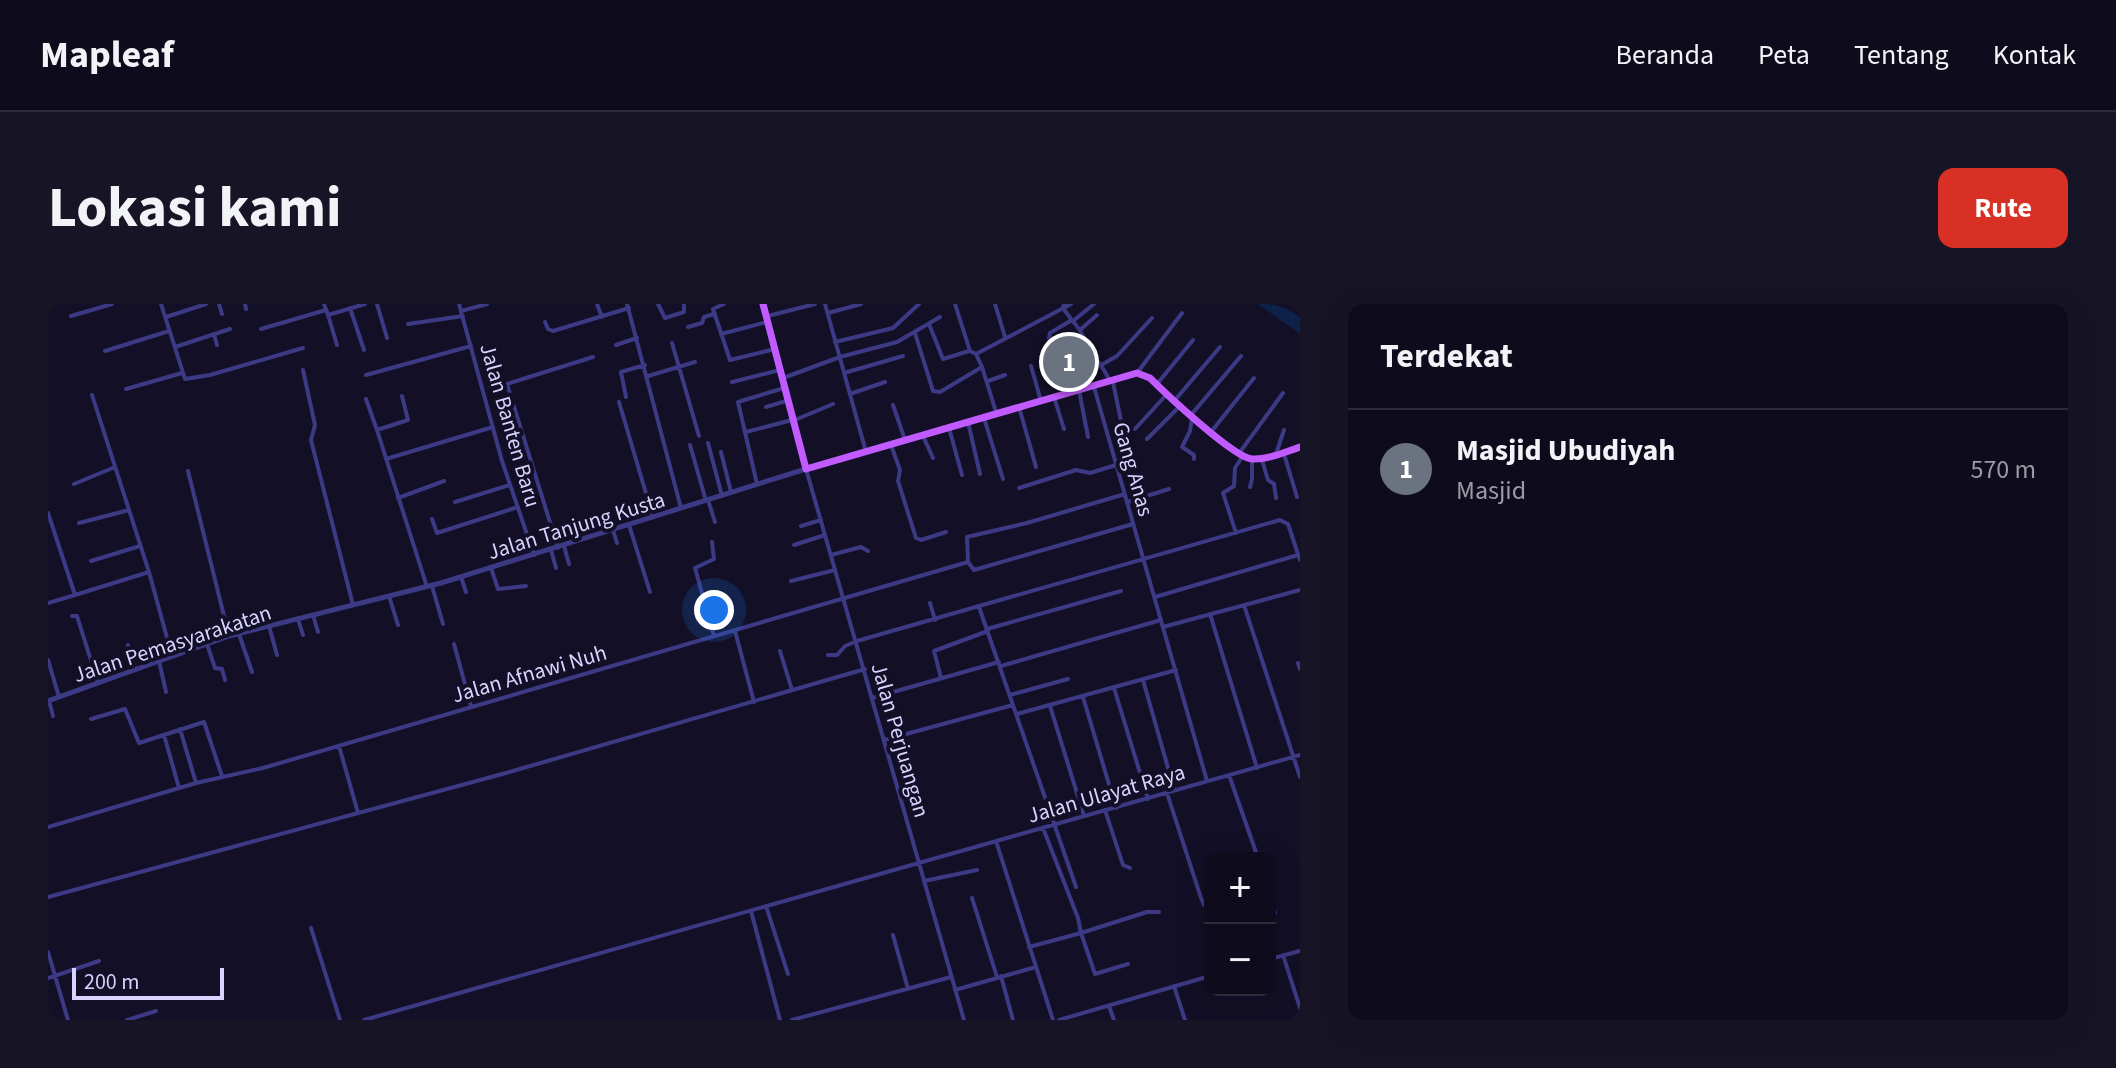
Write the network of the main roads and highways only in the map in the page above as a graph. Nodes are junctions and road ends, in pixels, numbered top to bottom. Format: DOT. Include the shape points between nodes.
graph roads {
  1 [pos="763,304"];
  2 [pos="1300,447"];
  1 -- 2 [label="main road" via="806,469 1137,373 1240,455 1261,458"];
}
